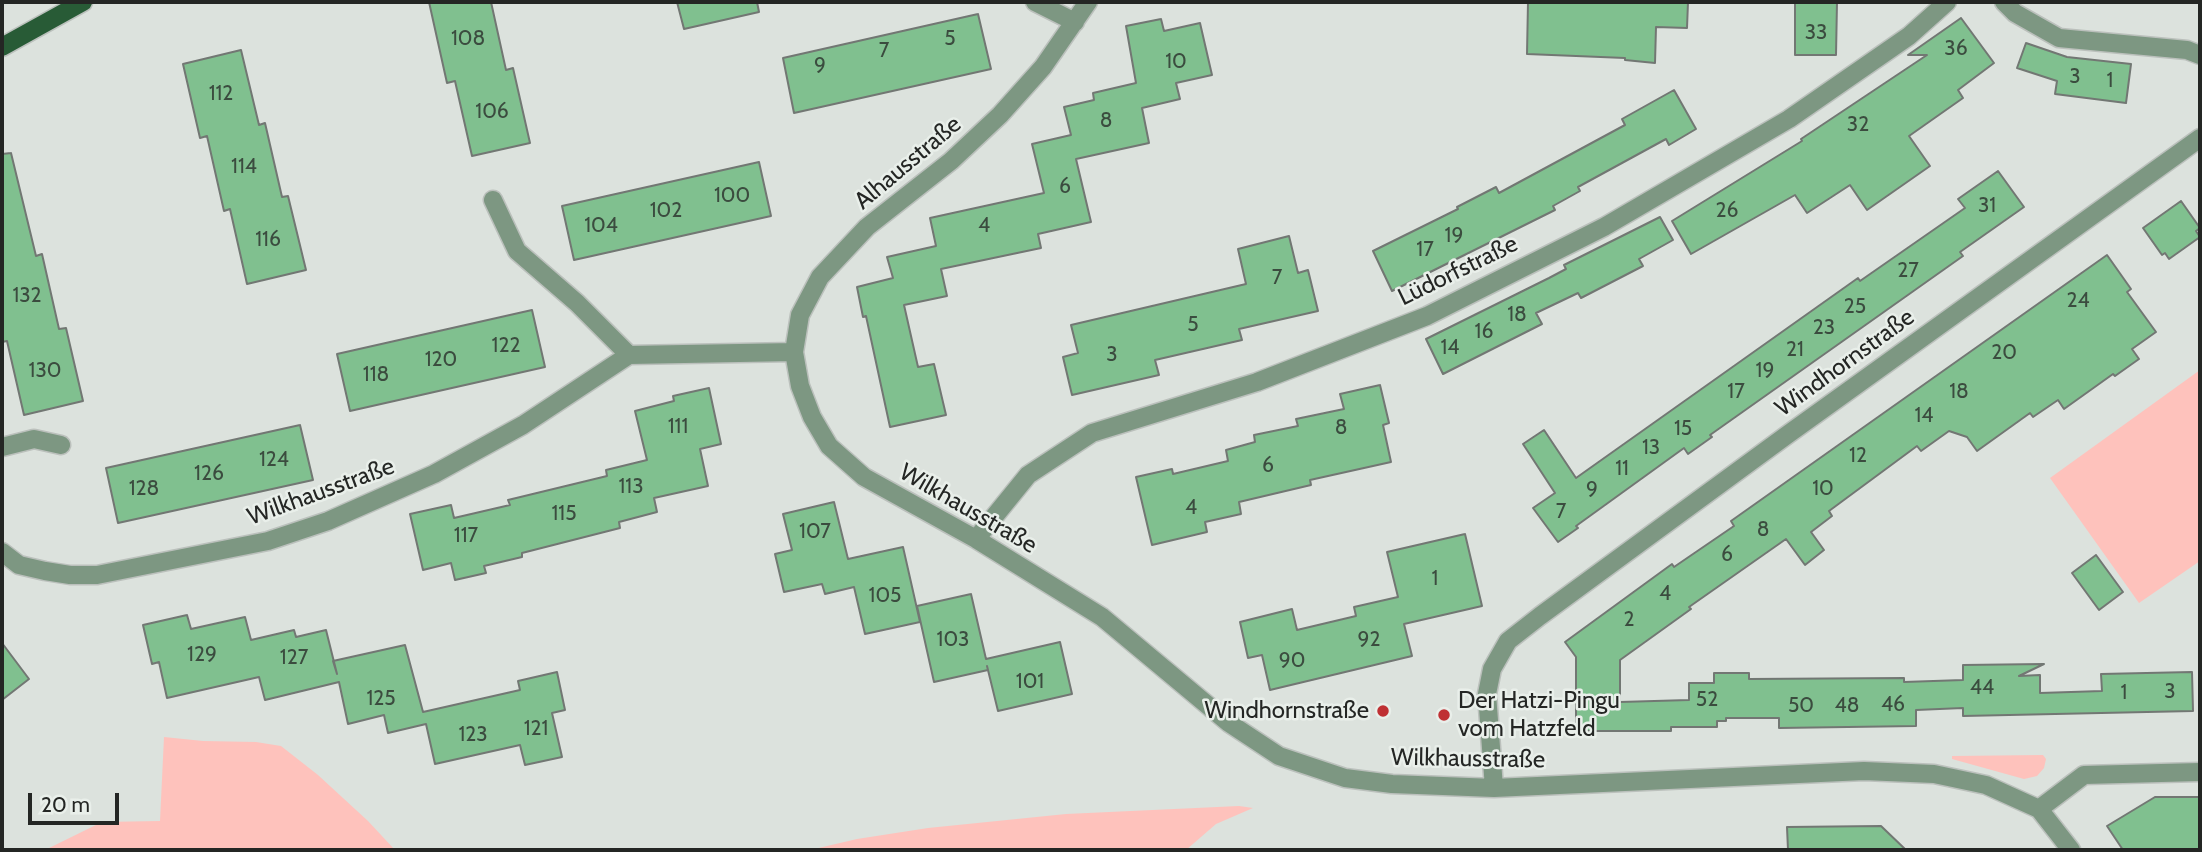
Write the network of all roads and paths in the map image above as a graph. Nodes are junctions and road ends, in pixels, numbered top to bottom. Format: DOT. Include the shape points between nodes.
graph roads {
  1 [pos="83,2"];
  2 [pos="1035,2"];
  3 [pos="1088,2"];
  4 [pos="1947,2"];
  5 [pos="2004,2"];
  6 [pos="1075,22"];
  7 [pos="2,47"];
  8 [pos="2200,55"];
  9 [pos="2200,138"];
  10 [pos="494,200"];
  11 [pos="794,352"];
  12 [pos="629,355"];
  13 [pos="61,445"];
  14 [pos="2,447"];
  15 [pos="976,539"];
  16 [pos="2,552"];
  17 [pos="2200,772"];
  18 [pos="1494,788"];
  19 [pos="2039,808"];
  20 [pos="2071,850"];
  1 -- 7 [label="main road"];
  2 -- 6 [label="street"];
  3 -- 6 [label="street, Alhausstraße"];
  4 -- 15 [label="street, Lüdorfstraße" via="1909,36 1789,120 1604,227 1427,316 1257,382 1092,433 1028,475"];
  5 -- 8 [label="street" via="2059,38"];
  6 -- 11 [label="street, Alhausstraße" via="1000,116 951,162 867,227 820,277 800,315"];
  9 -- 18 [label="street, Windhornstraße" via="1508,642 1492,669 1487,694"];
  10 -- 12 [label="street" via="517,251"];
  11 -- 12 [label="street"];
  11 -- 15 [label="street, Wilkhausstraße" via="800,386 829,446 864,477"];
  12 -- 16 [label="street, Wilkhausstraße" via="523,425 434,474 328,521 268,541 97,575 19,565"];
  13 -- 14 [label="street" via="34,439"];
  15 -- 18 [label="street, Wilkhausstraße" via="1102,617 1229,723 1279,756 1345,778"];
  17 -- 19 [label="street" via="2084,775"];
  18 -- 19 [label="street, Wilkhausstraße" via="1864,771 1934,774 1986,785"];
  19 -- 20 [label="street, Wilkhausstraße"];
}
